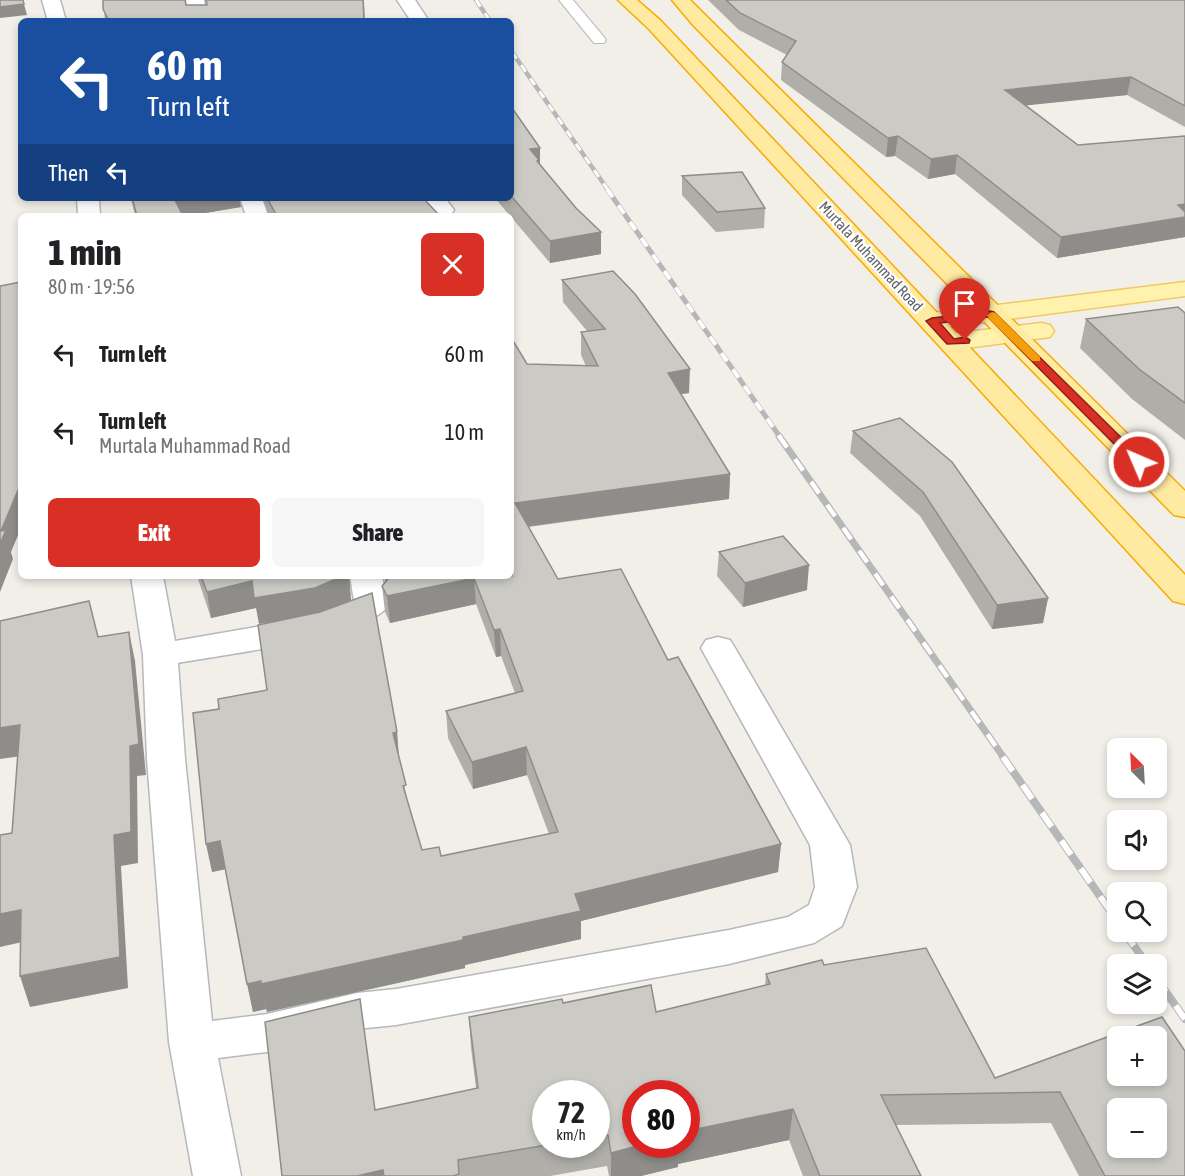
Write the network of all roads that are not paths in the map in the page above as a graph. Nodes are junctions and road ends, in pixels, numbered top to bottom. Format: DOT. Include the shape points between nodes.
graph roads {
  1 [pos="51,0"];
  2 [pos="195,0"];
  3 [pos="406,0"];
  4 [pos="566,0"];
  5 [pos="627,0"];
  6 [pos="644,0"];
  7 [pos="663,0"];
  8 [pos="681,0"];
  9 [pos="56,18"];
  10 [pos="199,18"];
  11 [pos="418,18"];
  12 [pos="699,21"];
  13 [pos="655,25"];
  14 [pos="599,40"];
  15 [pos="436,201"];
  16 [pos="440,213"];
  17 [pos="1185,289"];
  18 [pos="1185,312"];
  19 [pos="990,314"];
  20 [pos="932,321"];
  21 [pos="1011,335"];
  22 [pos="951,342"];
  23 [pos="1185,508"];
  24 [pos="147,579"];
  25 [pos="366,579"];
  26 [pos="1185,594"];
  27 [pos="718,648"];
  28 [pos="160,656"];
  29 [pos="192,1042"];
  30 [pos="216,1176"];
  1 -- 9 [label="street"];
  2 -- 10 [label="street"];
  3 -- 11 [label="street"];
  4 -- 14 [label="lane"];
  5 -- 13 [label="highway, Murtala Muhammad Road"];
  6 -- 13 [label="highway, Murtala Muhammad Road"];
  7 -- 12 [label="highway"];
  8 -- 12 [label="highway"];
  12 -- 19 [label="highway"];
  13 -- 20 [label="highway, Murtala Muhammad Road"];
  15 -- 16 [label="street" via="443,210"];
  17 -- 19 [label="main road"];
  18 -- 21 [label="main road"];
  19 -- 20 [label="main road"];
  19 -- 21 [label="highway"];
  20 -- 22 [label="highway, Murtala Muhammad Road"];
  21 -- 22 [label="main road"];
  21 -- 23 [label="highway"];
  22 -- 26 [label="highway, Murtala Muhammad Road"];
  24 -- 28 [label="street"];
  25 -- 28 [label="street" via="371,606 327,625"];
  27 -- 29 [label="street" via="830,845 837,887 827,915 799,931 729,947 357,1011 267,1033"];
  28 -- 29 [label="street"];
  29 -- 30 [label="street"];
}
